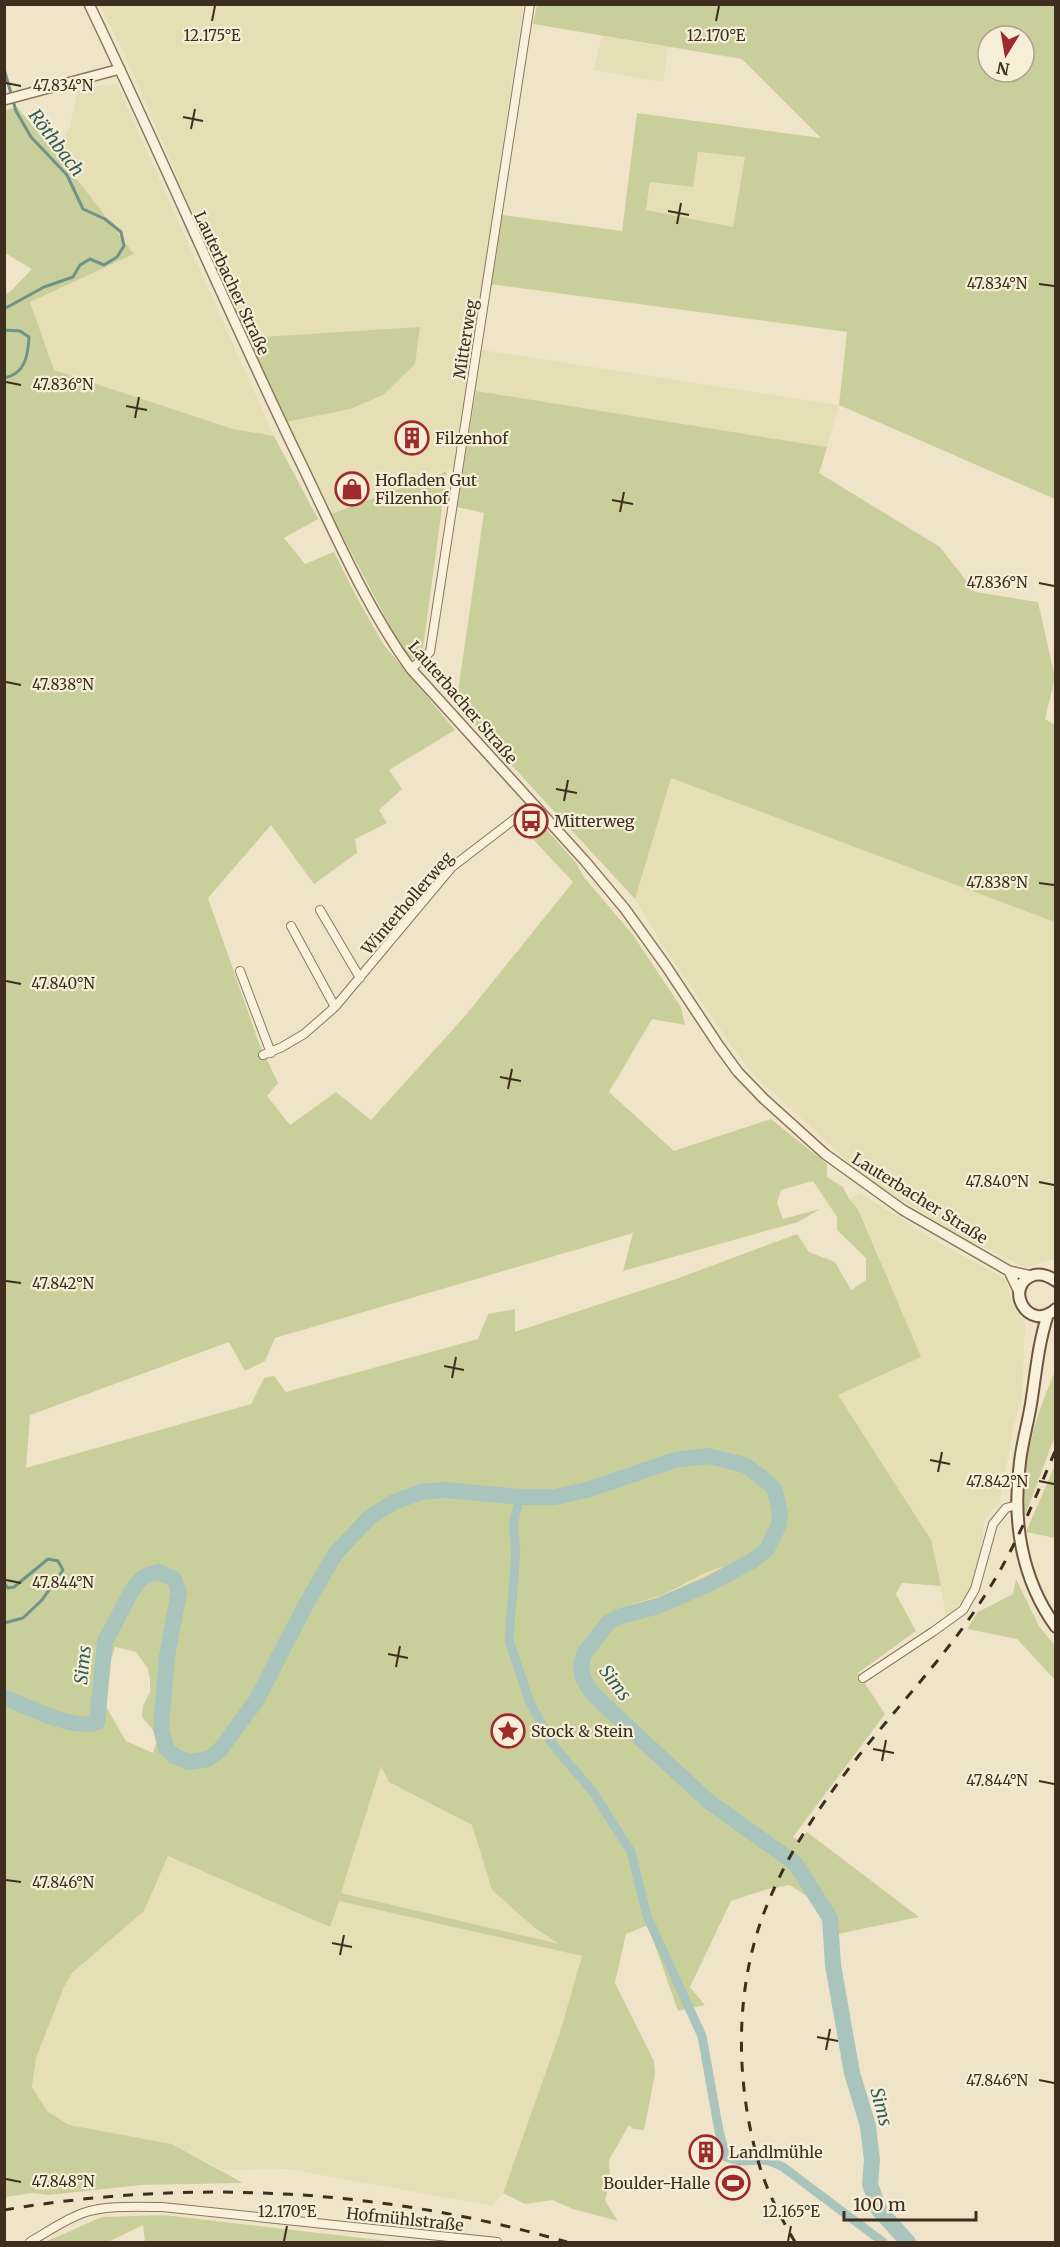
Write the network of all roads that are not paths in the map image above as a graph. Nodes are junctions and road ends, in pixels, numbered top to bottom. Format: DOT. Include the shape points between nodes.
graph roads {
  1 [pos="89,4"];
  2 [pos="530,4"];
  3 [pos="120,69"];
  4 [pos="4,100"];
  5 [pos="411,669"];
  6 [pos="534,804"];
  7 [pos="320,910"];
  8 [pos="291,926"];
  9 [pos="240,971"];
  10 [pos="360,978"];
  11 [pos="335,1006"];
  12 [pos="1009,1271"];
  13 [pos="1032,1276"];
  14 [pos="1052,1276"];
  15 [pos="1019,1292"];
  16 [pos="1052,1312"];
  17 [pos="1032,1314"];
  18 [pos="1040,1338"];
  19 [pos="1017,1505"];
  20 [pos="1056,1627"];
  21 [pos="863,1678"];
  22 [pos="32,2242"];
  23 [pos="486,2242"];
  24 [pos="497,2242"];
  1 -- 3 [label="street, Lauterbacher Straße"];
  2 -- 5 [label="street, Mitterweg" via="429,652"];
  3 -- 4 [label="street"];
  3 -- 5 [label="street, Lauterbacher Straße" via="245,348 322,507 367,598"];
  5 -- 6 [label="street, Lauterbacher Straße"];
  6 -- 10 [label="street, Winterhollerweg" via="452,867"];
  6 -- 12 [label="street, Lauterbacher Straße" via="625,909 718,1046 764,1099 858,1179 903,1210"];
  7 -- 10 [label="street, Winterhollerweg"];
  8 -- 11 [label="street"];
  9 -- 11 [label="street, Winterhollerweg" via="267,1054 304,1034"];
  10 -- 11 [label="street, Winterhollerweg"];
  12 -- 13 [label="street, Lauterbacher Straße"];
  12 -- 15 [label="street"];
  13 -- 14 [label="main road"];
  13 -- 15 [label="main road"];
  15 -- 17 [label="main road" via="1023,1308"];
  16 -- 17 [label="main road"];
  16 -- 18 [label="main road"];
  17 -- 18 [label="main road"];
  18 -- 19 [label="main road" via="1020,1460"];
  19 -- 20 [label="main road" via="1024,1563 1033,1589"];
  19 -- 21 [label="street" via="1006,1508 993,1524 982,1569 963,1610"];
  22 -- 23 [label="street, Hofmühlstraße" via="84,2213 162,2207"];
  23 -- 24 [label="street, Hofmühlstraße"];
}
